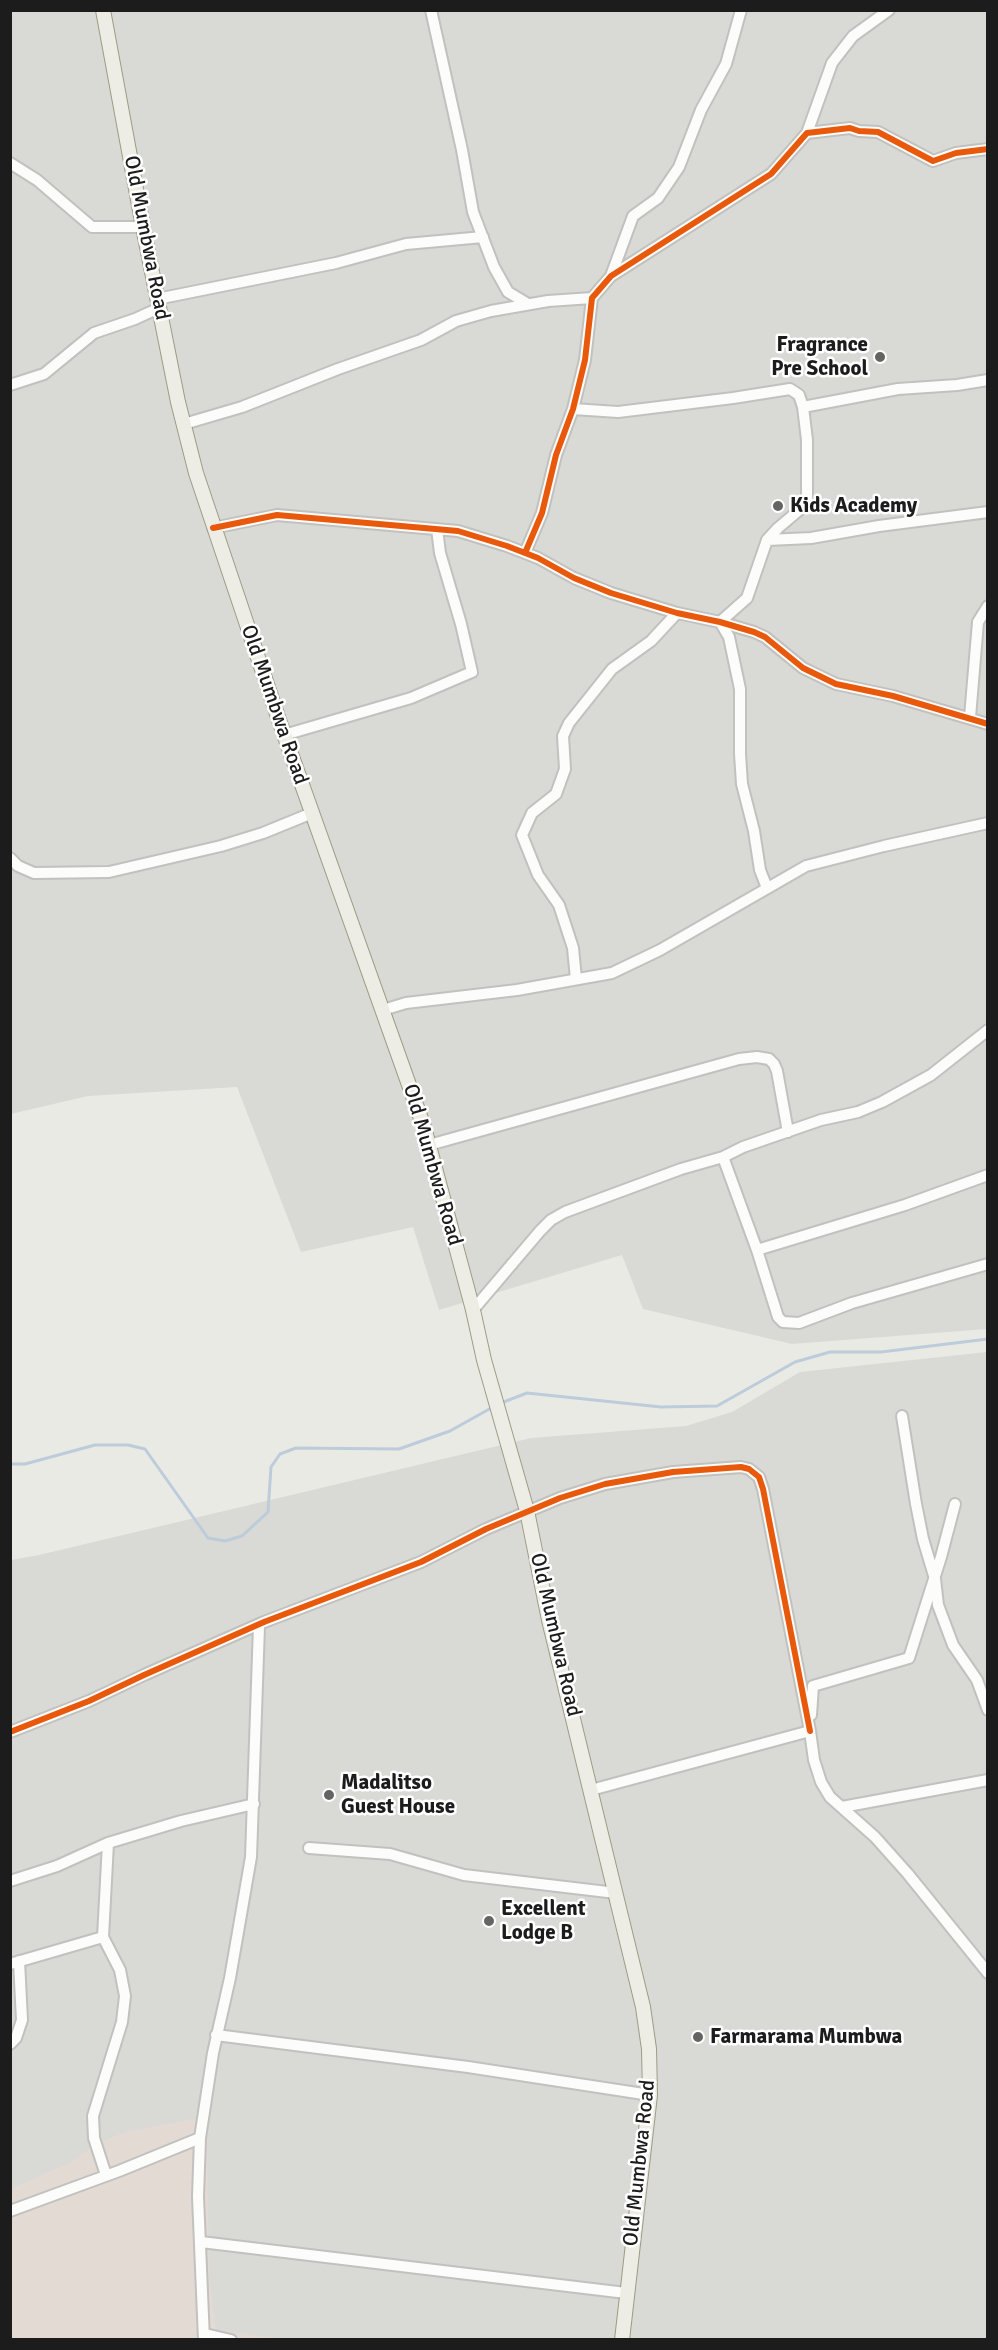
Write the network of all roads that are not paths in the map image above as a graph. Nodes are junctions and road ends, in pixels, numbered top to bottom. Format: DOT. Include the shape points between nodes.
graph roads {
  1 [pos="103,10"];
  2 [pos="431,10"];
  3 [pos="741,10"];
  4 [pos="889,10"];
  5 [pos="807,133"];
  6 [pos="987,149"];
  7 [pos="10,163"];
  8 [pos="143,227"];
  9 [pos="483,237"];
  10 [pos="611,276"];
  11 [pos="592,298"];
  12 [pos="158,303"];
  13 [pos="528,304"];
  14 [pos="987,380"];
  15 [pos="10,385"];
  16 [pos="803,407"];
  17 [pos="573,410"];
  18 [pos="184,424"];
  19 [pos="987,512"];
  20 [pos="213,528"];
  21 [pos="437,529"];
  22 [pos="767,540"];
  23 [pos="525,553"];
  24 [pos="987,606"];
  25 [pos="676,613"];
  26 [pos="720,622"];
  27 [pos="970,717"];
  28 [pos="987,723"];
  29 [pos="284,735"];
  30 [pos="312,813"];
  31 [pos="987,823"];
  32 [pos="10,858"];
  33 [pos="767,888"];
  34 [pos="576,979"];
  35 [pos="383,1010"];
  36 [pos="987,1030"];
  37 [pos="788,1132"];
  38 [pos="429,1145"];
  39 [pos="723,1157"];
  40 [pos="987,1174"];
  41 [pos="757,1250"];
  42 [pos="987,1264"];
  43 [pos="473,1310"];
  44 [pos="902,1416"];
  45 [pos="956,1504"];
  46 [pos="527,1510"];
  47 [pos="935,1578"];
  48 [pos="259,1626"];
  49 [pos="987,1710"];
  50 [pos="810,1731"];
  51 [pos="10,1732"];
  52 [pos="987,1780"];
  53 [pos="591,1790"];
  54 [pos="254,1804"];
  55 [pos="842,1807"];
  56 [pos="108,1843"];
  57 [pos="309,1848"];
  58 [pos="10,1881"];
  59 [pos="616,1893"];
  60 [pos="104,1937"];
  61 [pos="15,1962"];
  62 [pos="987,1973"];
  63 [pos="216,2035"];
  64 [pos="10,2044"];
  65 [pos="650,2095"];
  66 [pos="200,2138"];
  67 [pos="106,2175"];
  68 [pos="10,2211"];
  69 [pos="201,2242"];
  70 [pos="626,2293"];
  71 [pos="205,2337"];
  72 [pos="231,2340"];
  73 [pos="622,2340"];
  1 -- 8 [label="main road, Old Mumbwa Road"];
  2 -- 9 [label="street" via="473,212"];
  3 -- 10 [label="street" via="726,64 701,110 679,167 658,198 633,216"];
  4 -- 5 [label="street" via="853,36 832,63"];
  5 -- 6 [label="street" via="848,128 878,132 933,161"];
  5 -- 10 [label="street" via="771,174"];
  7 -- 8 [label="street" via="37,180 92,227"];
  8 -- 12 [label="main road, Old Mumbwa Road"];
  9 -- 12 [label="street" via="406,244"];
  9 -- 13 [label="street" via="508,292"];
  10 -- 11 [label="street"];
  11 -- 13 [label="street"];
  11 -- 17 [label="street" via="585,360"];
  12 -- 15 [label="street" via="135,319 94,333 44,374"];
  12 -- 18 [label="main road, Old Mumbwa Road"];
  13 -- 18 [label="street" via="456,321 422,340 242,407"];
  14 -- 16 [label="street" via="898,389"];
  16 -- 17 [label="street" via="799,395 790,389 618,412"];
  16 -- 22 [label="street" via="807,501"];
  17 -- 23 [label="street" via="556,455 542,513"];
  18 -- 20 [label="main road, Old Mumbwa Road"];
  19 -- 22 [label="street"];
  20 -- 21 [label="street" via="277,515"];
  20 -- 29 [label="main road, Old Mumbwa Road"];
  21 -- 23 [label="street" via="458,531"];
  21 -- 29 [label="street" via="472,672 411,698"];
  22 -- 26 [label="street" via="747,598"];
  23 -- 25 [label="street" via="592,586"];
  24 -- 27 [label="street" via="978,622"];
  25 -- 26 [label="street"];
  25 -- 34 [label="street" via="651,641 612,669 569,723 563,736 565,769 556,795 532,813 522,835 538,875 559,905 573,948"];
  26 -- 27 [label="street" via="765,638 803,668 836,684"];
  26 -- 33 [label="street" via="729,637 740,689 742,783"];
  27 -- 28 [label="street"];
  29 -- 30 [label="main road, Old Mumbwa Road"];
  30 -- 32 [label="street" via="221,846 109,872 34,873"];
  30 -- 35 [label="main road, Old Mumbwa Road"];
  31 -- 33 [label="street" via="806,866"];
  33 -- 34 [label="street" via="612,973"];
  34 -- 35 [label="street" via="406,1003"];
  35 -- 38 [label="main road, Old Mumbwa Road"];
  36 -- 37 [label="street" via="931,1075 891,1098"];
  37 -- 38 [label="street" via="777,1071 769,1059 757,1057"];
  37 -- 39 [label="street"];
  38 -- 43 [label="main road, Old Mumbwa Road"];
  39 -- 41 [label="street"];
  39 -- 43 [label="street" via="595,1200 551,1220"];
  40 -- 41 [label="street" via="904,1205"];
  41 -- 42 [label="street" via="778,1317 791,1323"];
  43 -- 46 [label="main road, Old Mumbwa Road"];
  44 -- 47 [label="street" via="923,1539"];
  45 -- 47 [label="street"];
  46 -- 48 [label="street" via="421,1562"];
  46 -- 50 [label="street" via="605,1484 706,1469 749,1469 759,1478 763,1489"];
  46 -- 53 [label="main road, Old Mumbwa Road" via="549,1620"];
  47 -- 49 [label="street" via="938,1605 953,1645 977,1680"];
  47 -- 50 [label="street" via="909,1658 813,1686"];
  48 -- 51 [label="street"];
  48 -- 54 [label="street"];
  50 -- 53 [label="street"];
  50 -- 55 [label="street" via="821,1782"];
  52 -- 55 [label="street"];
  53 -- 59 [label="main road, Old Mumbwa Road"];
  54 -- 56 [label="street"];
  54 -- 63 [label="street" via="251,1857"];
  55 -- 62 [label="street" via="908,1874"];
  56 -- 58 [label="street" via="57,1866"];
  56 -- 60 [label="street"];
  57 -- 59 [label="street" via="390,1854 464,1875"];
  59 -- 65 [label="main road, Old Mumbwa Road" via="643,2007"];
  60 -- 61 [label="street"];
  60 -- 67 [label="street" via="120,1970 125,1996 122,2022 93,2116 94,2138"];
  61 -- 64 [label="street" via="22,2020"];
  63 -- 65 [label="street"];
  63 -- 66 [label="street"];
  65 -- 70 [label="main road, Old Mumbwa Road"];
  66 -- 67 [label="street"];
  66 -- 69 [label="street"];
  67 -- 68 [label="street"];
  69 -- 70 [label="street"];
  69 -- 71 [label="street"];
  70 -- 73 [label="main road, Old Mumbwa Road"];
  71 -- 72 [label="street"];
}
